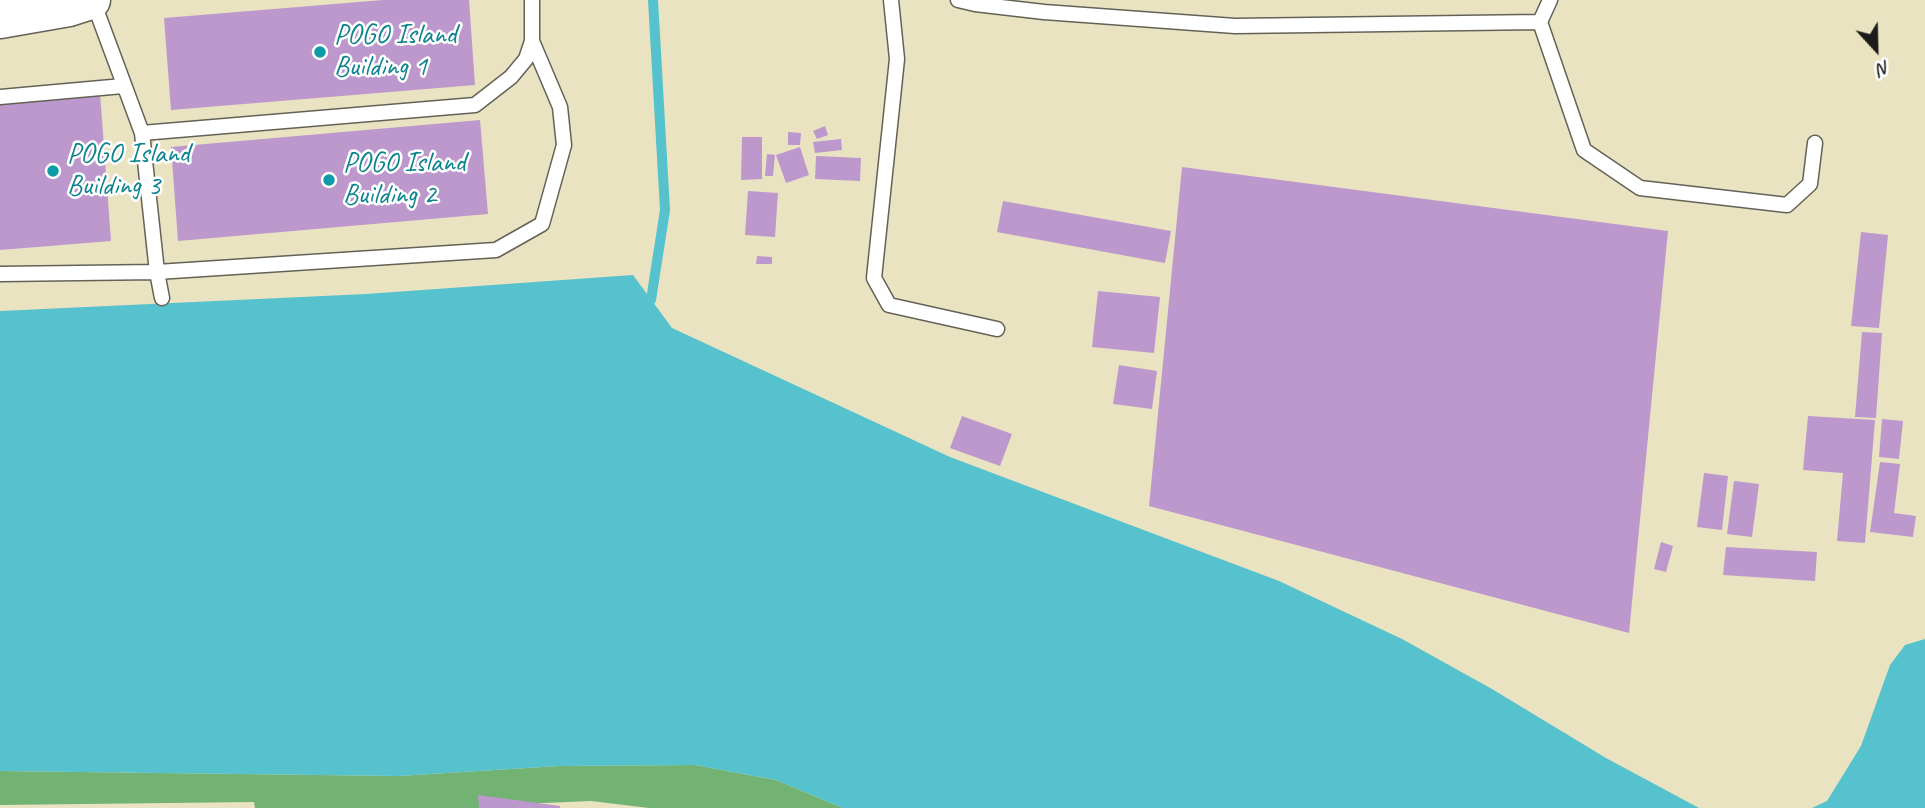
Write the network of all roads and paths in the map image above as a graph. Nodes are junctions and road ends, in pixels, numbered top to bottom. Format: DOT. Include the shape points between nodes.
graph roads {
  1 [pos="92,0"];
  2 [pos="531,0"];
  3 [pos="891,0"];
  4 [pos="958,0"];
  5 [pos="1550,0"];
  6 [pos="0,19"];
  7 [pos="1539,22"];
  8 [pos="532,41"];
  9 [pos="123,86"];
  10 [pos="0,97"];
  11 [pos="142,132"];
  12 [pos="1815,143"];
  13 [pos="156,272"];
  14 [pos="0,274"];
  15 [pos="162,298"];
  16 [pos="997,329"];
  1 -- 6 [label="main road"];
  1 -- 9 [label="lane"];
  2 -- 8 [label="lane"];
  3 -- 16 [label="lane" via="897,59 874,278 889,305"];
  4 -- 7 [label="lane" via="1044,12 1236,26"];
  5 -- 7 [label="lane"];
  7 -- 12 [label="lane" via="1584,150 1640,188 1787,205 1810,184"];
  8 -- 11 [label="lane" via="511,77 475,105"];
  8 -- 13 [label="lane" via="560,107 564,145 542,224 496,250"];
  9 -- 10 [label="lane"];
  9 -- 11 [label="lane"];
  11 -- 13 [label="lane"];
  13 -- 14 [label="lane"];
  13 -- 15 [label="lane"];
}
